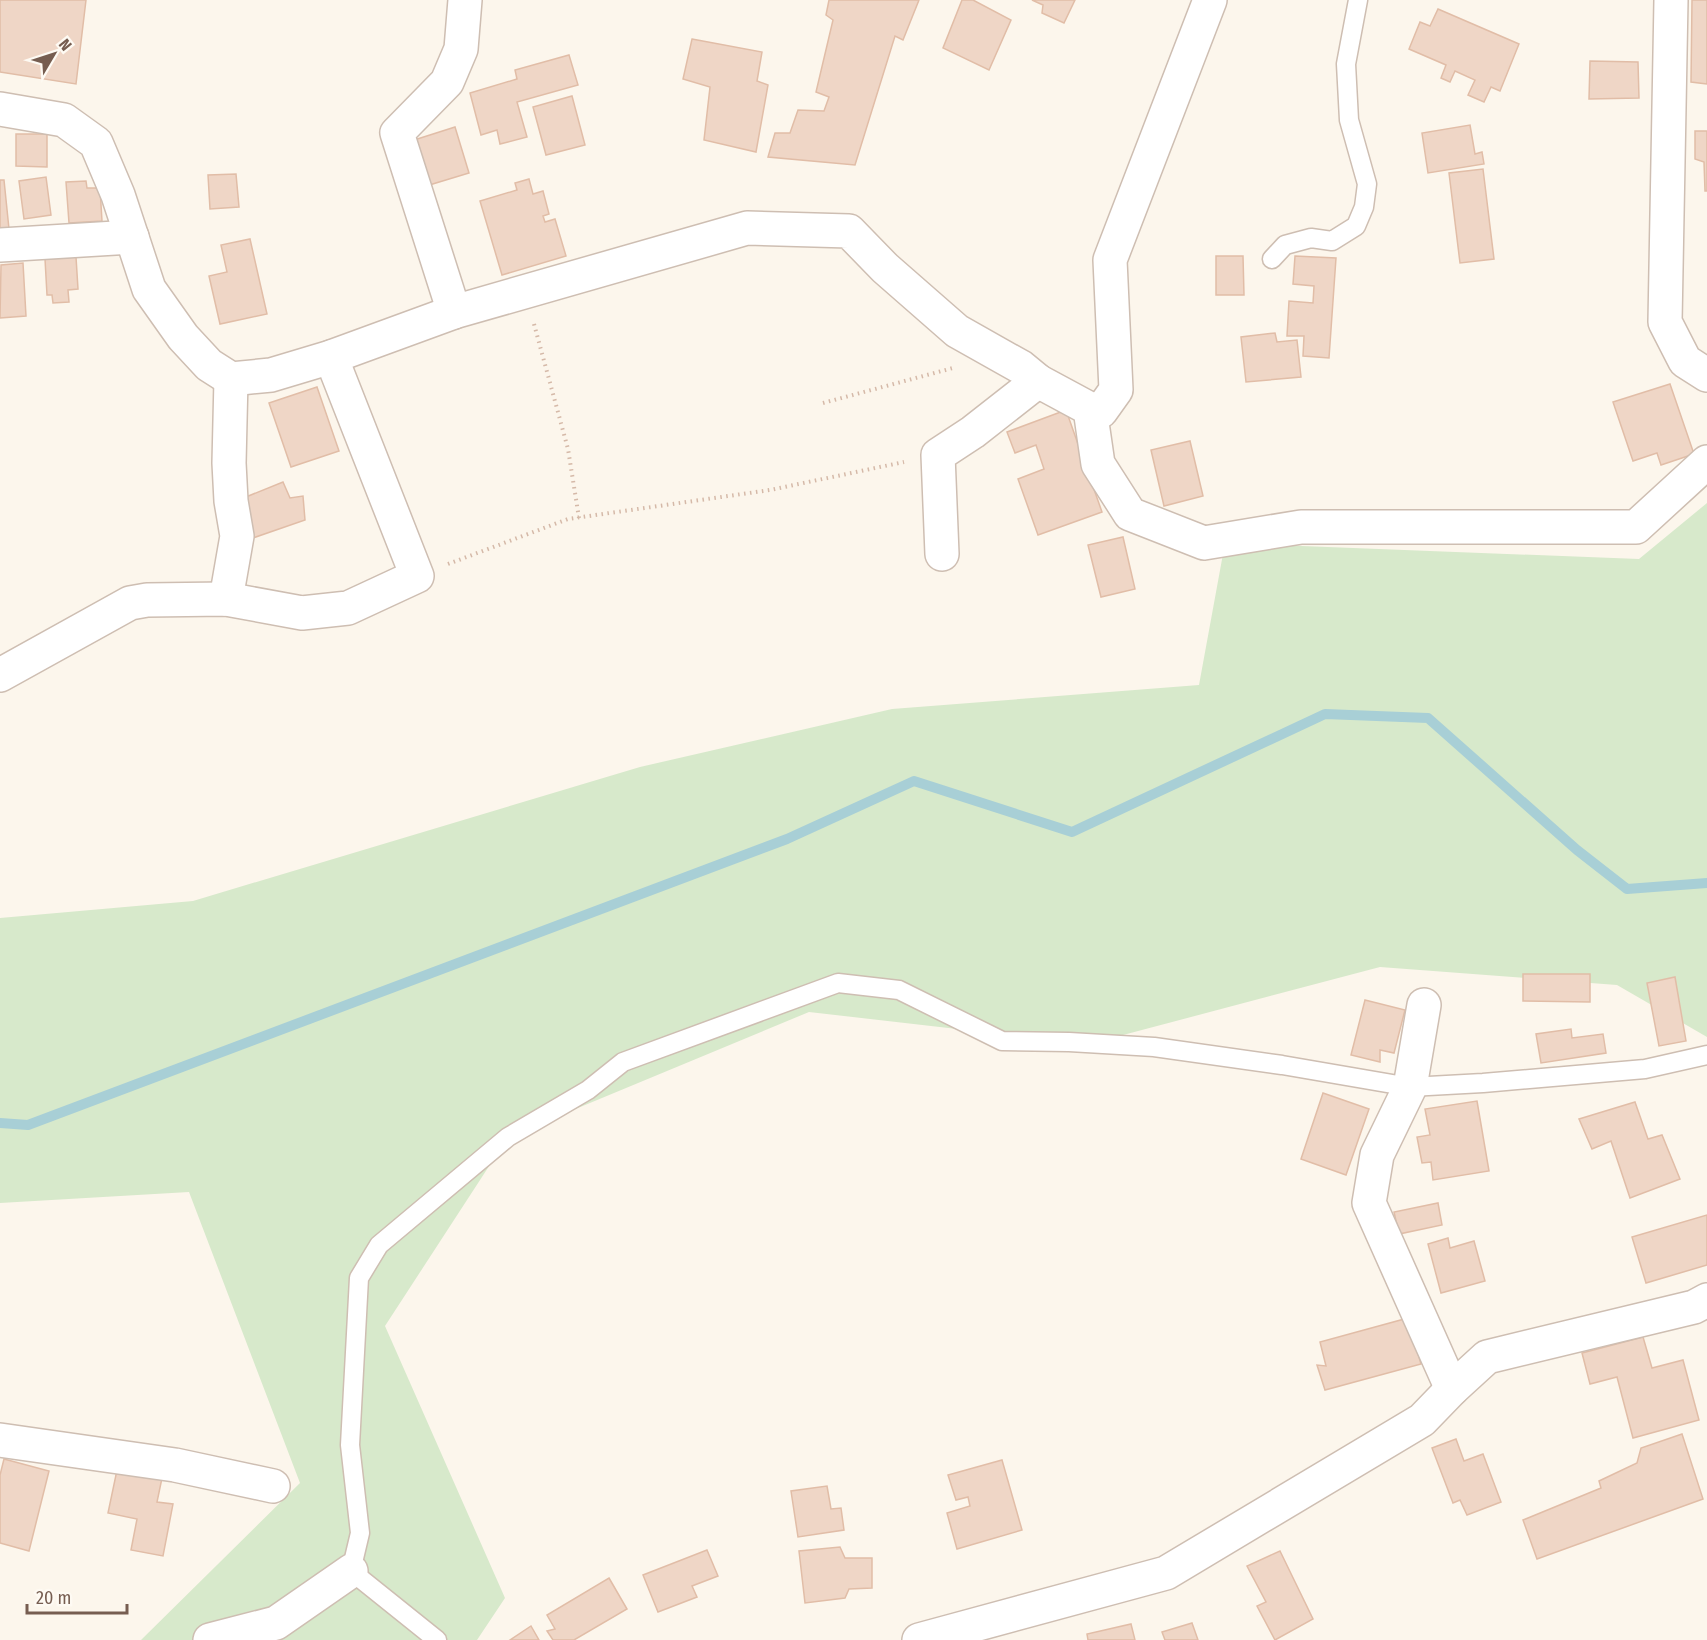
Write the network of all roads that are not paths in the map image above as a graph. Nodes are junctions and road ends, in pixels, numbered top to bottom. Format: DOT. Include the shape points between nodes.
graph roads {
  1 [pos="465,0"];
  2 [pos="1210,0"];
  3 [pos="1358,0"];
  4 [pos="1671,0"];
  5 [pos="0,109"];
  6 [pos="132,237"];
  7 [pos="0,245"];
  8 [pos="1272,259"];
  9 [pos="454,312"];
  10 [pos="331,357"];
  11 [pos="1707,375"];
  12 [pos="231,379"];
  13 [pos="1038,381"];
  14 [pos="1090,409"];
  15 [pos="1707,462"];
  16 [pos="942,554"];
  17 [pos="226,599"];
  18 [pos="0,675"];
  19 [pos="1424,1005"];
  20 [pos="1707,1055"];
  21 [pos="1410,1087"];
  22 [pos="1707,1300"];
  23 [pos="1452,1389"];
  24 [pos="0,1440"];
  25 [pos="273,1486"];
  26 [pos="351,1571"];
  27 [pos="210,1640"];
  28 [pos="437,1640"];
  29 [pos="919,1640"];
  1 -- 9 [label="street" via="461,49 447,82 397,133"];
  2 -- 14 [label="street" via="1110,260 1116,390 1101,411"];
  3 -- 8 [label="lane" via="1346,64 1349,120 1367,184 1364,207 1356,226 1332,241 1311,238 1285,245"];
  4 -- 11 [label="street" via="1665,322 1685,361"];
  5 -- 6 [label="street" via="64,120 96,143"];
  6 -- 7 [label="street"];
  6 -- 12 [label="street" via="149,289 183,337 209,365"];
  9 -- 10 [label="street"];
  9 -- 13 [label="street" via="747,228 849,231 957,331"];
  10 -- 12 [label="street" via="271,375"];
  10 -- 17 [label="street" via="417,576 348,608 302,613"];
  12 -- 17 [label="street" via="229,463 237,536"];
  13 -- 14 [label="street"];
  13 -- 16 [label="street" via="938,455"];
  14 -- 15 [label="street" via="1098,464 1130,514 1204,543 1301,526 1636,527"];
  17 -- 18 [label="street" via="130,603"];
  19 -- 21 [label="street"];
  20 -- 21 [label="lane" via="1645,1069"];
  21 -- 23 [label="street" via="1377,1155 1370,1203"];
  21 -- 26 [label="lane" via="1154,1047 1002,1041 899,990 838,983 623,1062 588,1090 508,1137 379,1245 359,1278 350,1445 360,1533"];
  22 -- 23 [label="street" via="1694,1307 1487,1357"];
  23 -- 29 [label="street" via="1422,1420 1166,1573"];
  24 -- 25 [label="street" via="175,1465"];
  26 -- 27 [label="street" via="276,1623"];
  26 -- 28 [label="lane"];
}
